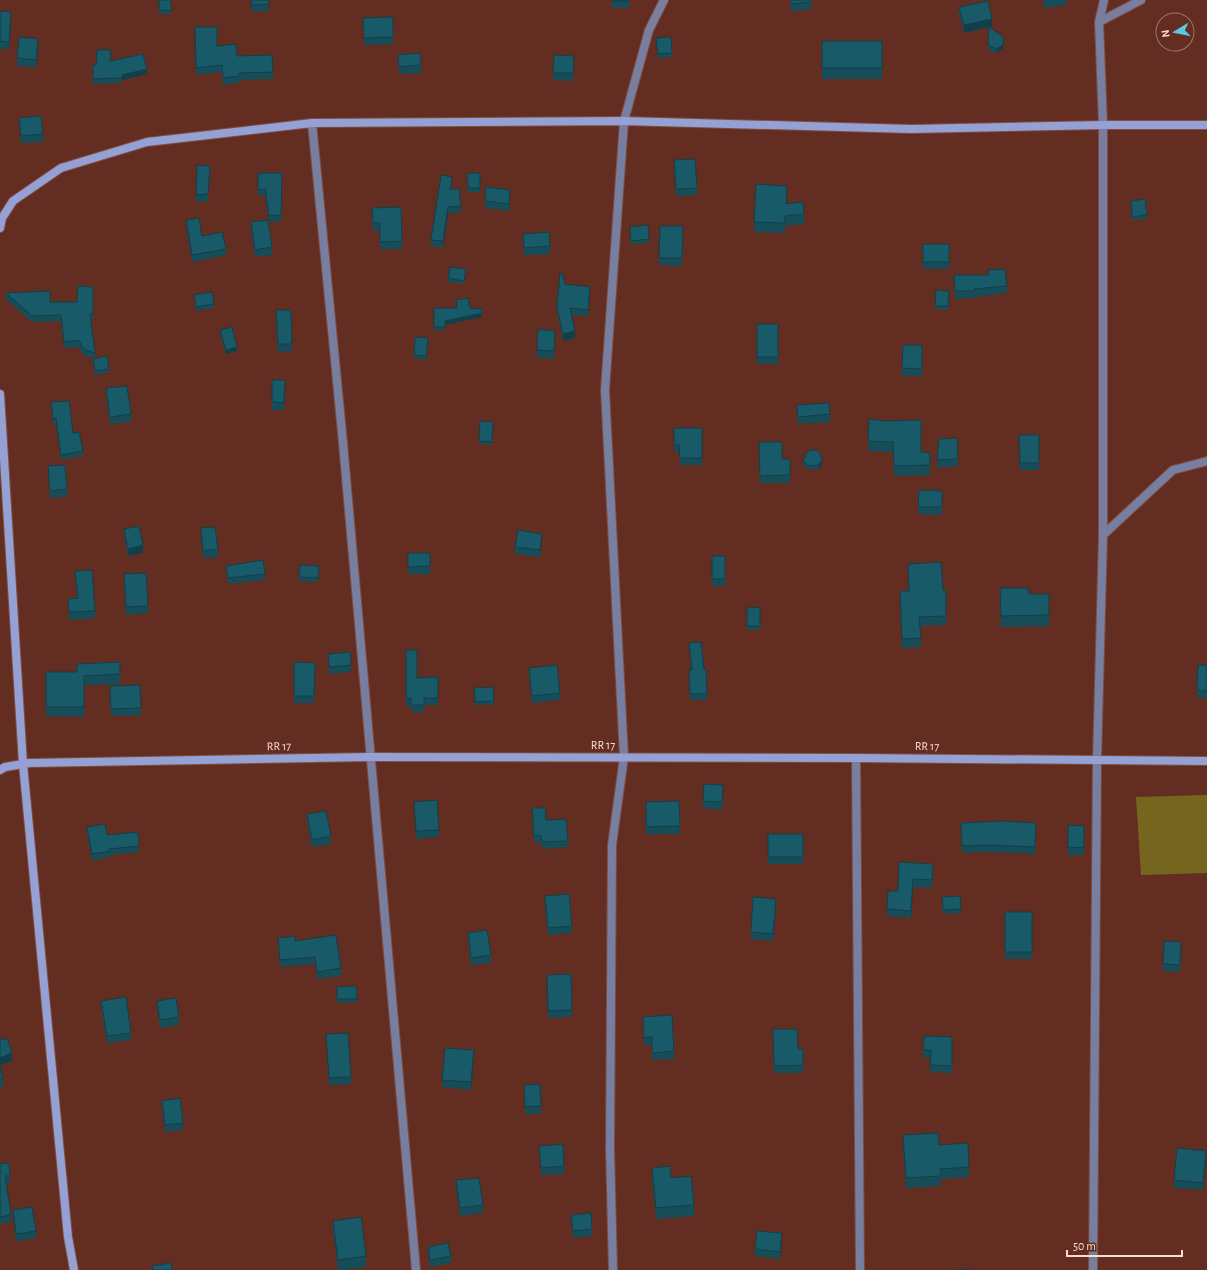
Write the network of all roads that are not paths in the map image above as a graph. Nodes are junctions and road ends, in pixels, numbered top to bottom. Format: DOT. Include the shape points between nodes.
graph roads {
  1 [pos="664,0"];
  2 [pos="1104,0"];
  3 [pos="1141,0"];
  4 [pos="1099,22"];
  5 [pos="624,121"];
  6 [pos="312,123"];
  7 [pos="1103,125"];
  8 [pos="1207,125"];
  9 [pos="0,228"];
  10 [pos="0,394"];
  11 [pos="1207,462"];
  12 [pos="1103,535"];
  13 [pos="370,757"];
  14 [pos="624,758"];
  15 [pos="856,758"];
  16 [pos="1097,760"];
  17 [pos="1207,761"];
  18 [pos="23,764"];
  19 [pos="0,770"];
  20 [pos="74,1270"];
  21 [pos="416,1270"];
  22 [pos="613,1270"];
  23 [pos="860,1270"];
  24 [pos="1093,1270"];
  1 -- 5 [label="street" via="649,30"];
  2 -- 4 [label="street"];
  3 -- 4 [label="street"];
  4 -- 7 [label="street"];
  5 -- 6 [label="street"];
  5 -- 7 [label="street" via="910,129"];
  5 -- 14 [label="street" via="605,390"];
  6 -- 9 [label="street" via="147,142 61,168 13,201 2,218"];
  6 -- 13 [label="street"];
  7 -- 8 [label="street"];
  7 -- 12 [label="street"];
  10 -- 18 [label="street"];
  11 -- 12 [label="street" via="1173,470"];
  12 -- 16 [label="street"];
  13 -- 14 [label="street, RR 17 / RR 17"];
  13 -- 18 [label="street, RR 17 / RR 17"];
  13 -- 21 [label="street"];
  14 -- 15 [label="street, RR 17 / RR 17"];
  14 -- 22 [label="street" via="612,845 610,1149"];
  15 -- 16 [label="street, RR 17 / RR 17"];
  15 -- 23 [label="street"];
  16 -- 17 [label="street, RR 17 / RR 17"];
  16 -- 24 [label="street"];
  18 -- 19 [label="street, RR 17 / RR 17"];
  18 -- 20 [label="street" via="68,1237"];
}
